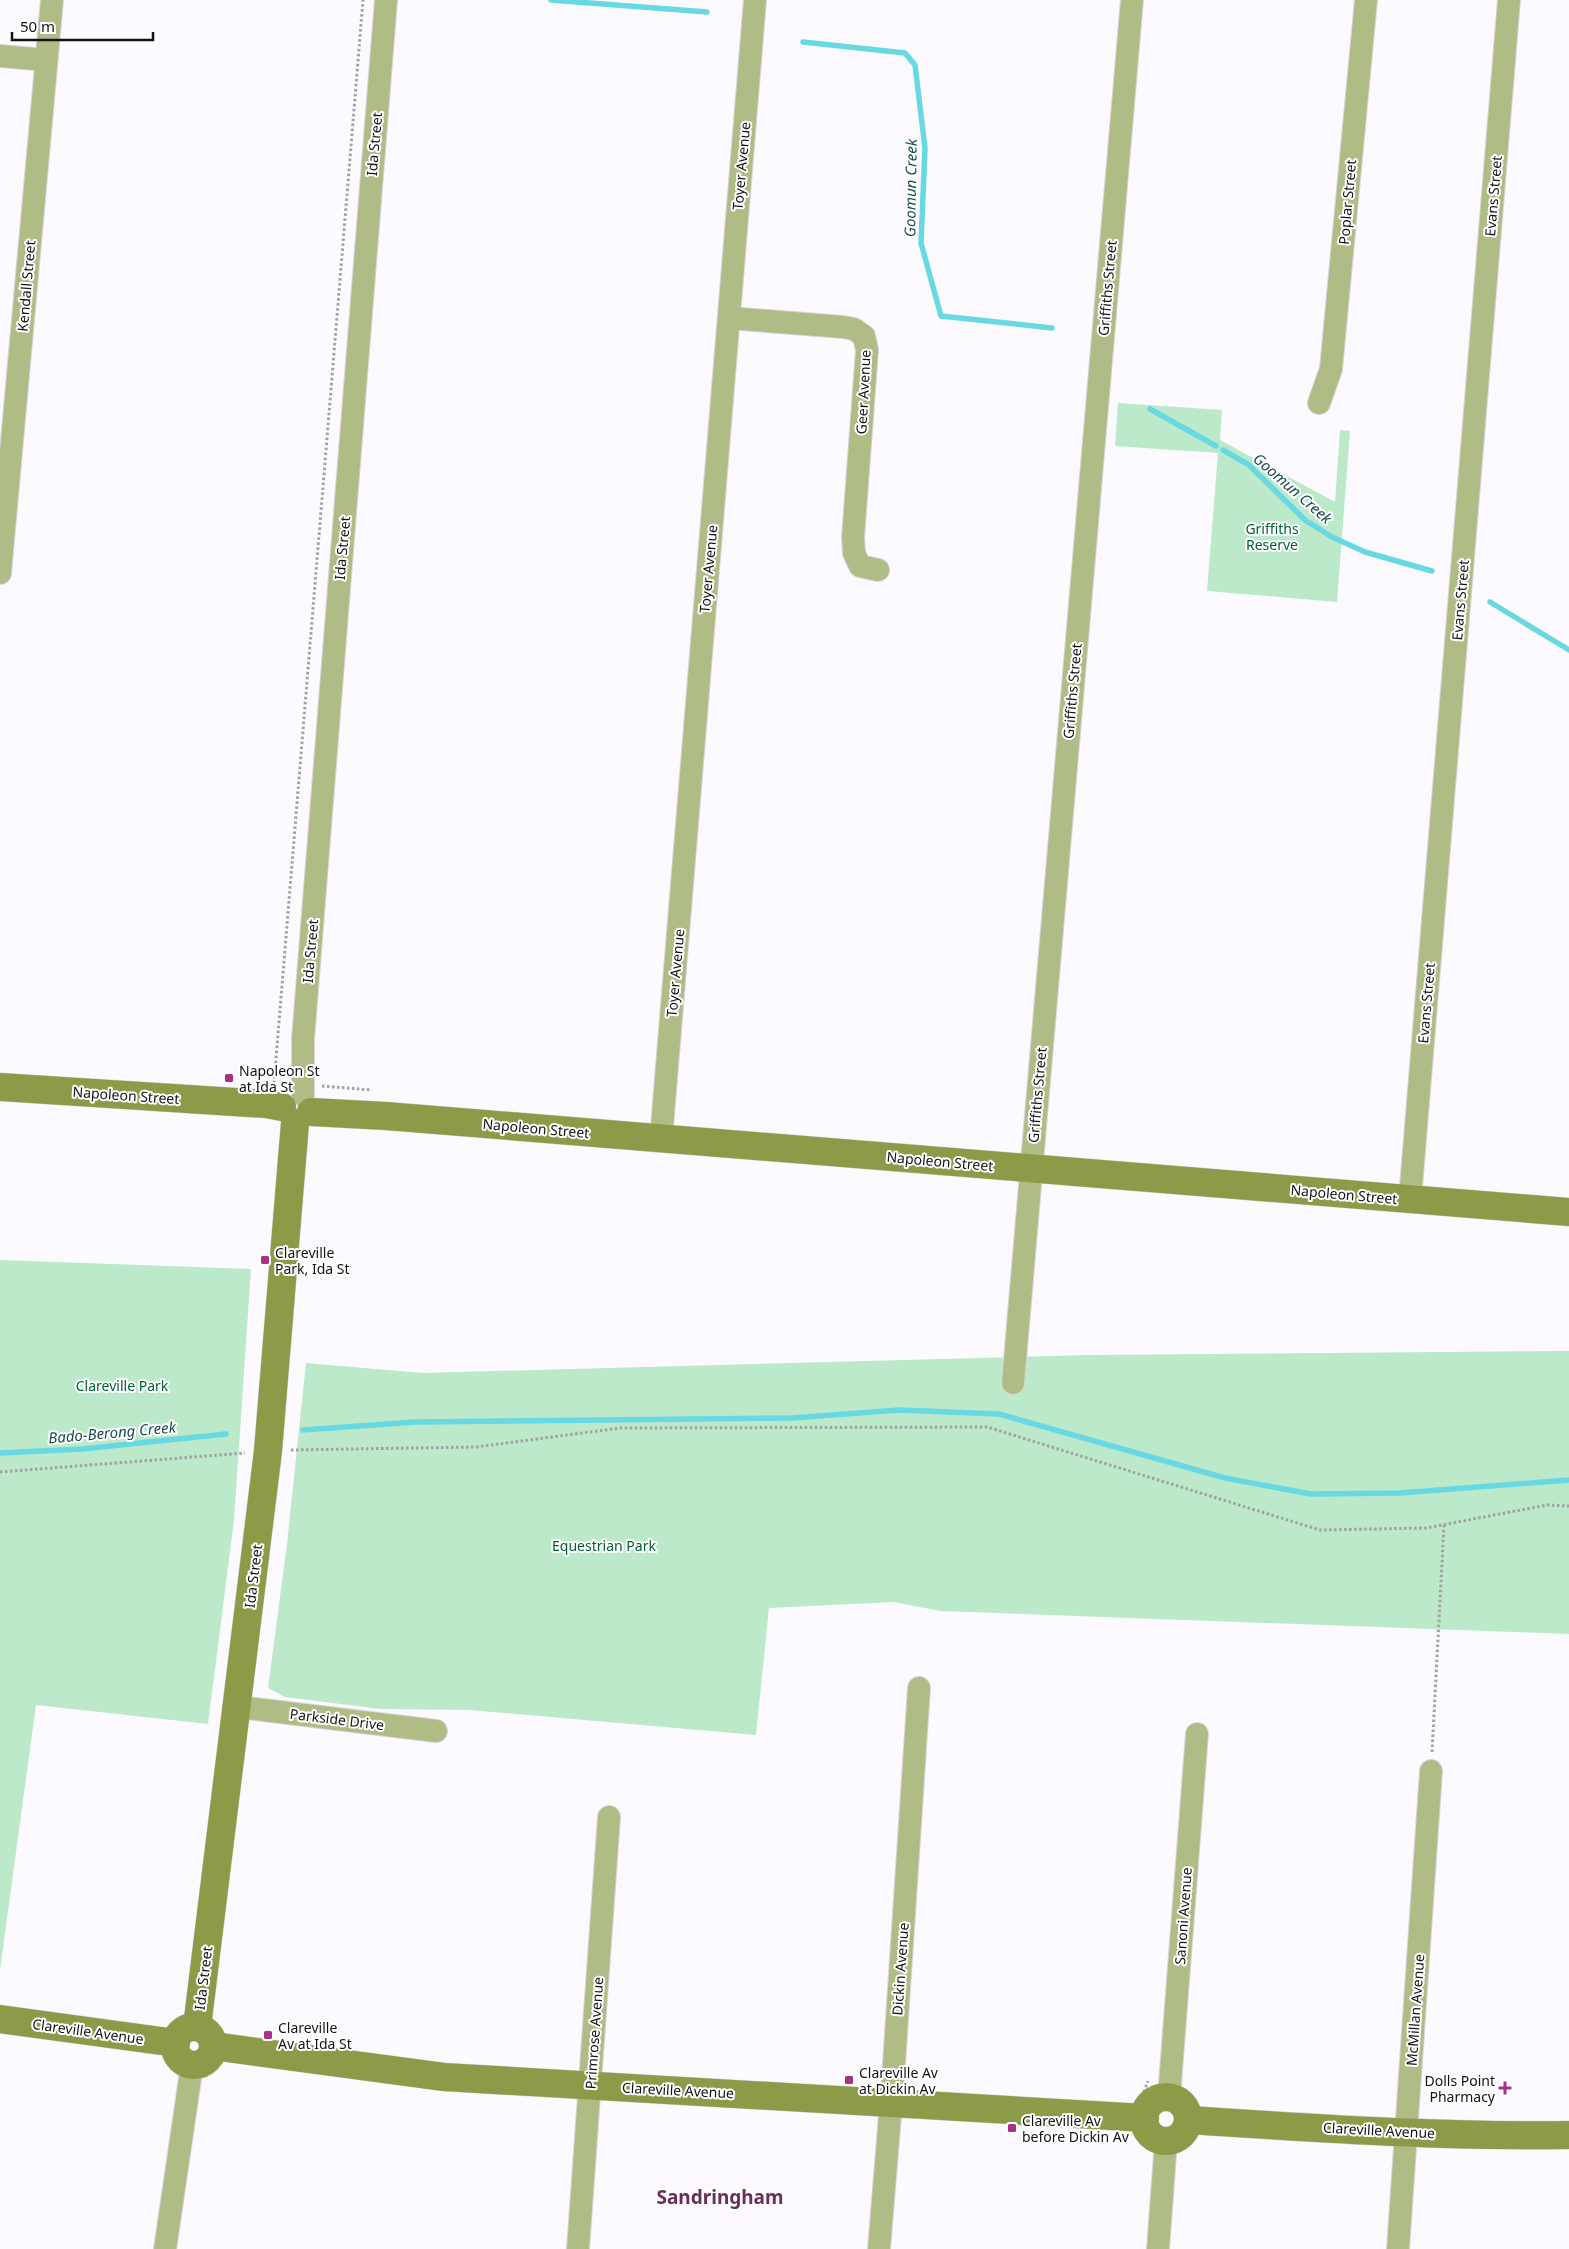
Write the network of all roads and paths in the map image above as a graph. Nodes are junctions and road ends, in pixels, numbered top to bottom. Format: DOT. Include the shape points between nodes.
graph roads {
  1 [pos="52,0"];
  2 [pos="363,0"];
  3 [pos="386,0"];
  4 [pos="755,0"];
  5 [pos="1132,0"];
  6 [pos="1366,0"];
  7 [pos="1509,0"];
  8 [pos="0,56"];
  9 [pos="46,60"];
  10 [pos="729,318"];
  11 [pos="8,402"];
  12 [pos="1319,403"];
  13 [pos="878,570"];
  14 [pos="0,572"];
  15 [pos="0,1087"];
  16 [pos="293,1104"];
  17 [pos="661,1138"];
  18 [pos="1031,1168"];
  19 [pos="1410,1199"];
  20 [pos="1569,1212"];
  21 [pos="1013,1383"];
  22 [pos="268,1451"];
  23 [pos="0,1472"];
  24 [pos="1569,1506"];
  25 [pos="1444,1525"];
  26 [pos="919,1688"];
  27 [pos="238,1707"];
  28 [pos="436,1731"];
  29 [pos="1197,1734"];
  30 [pos="1431,1772"];
  31 [pos="609,1817"];
  32 [pos="0,2019"];
  33 [pos="205,2036"];
  34 [pos="176,2043"];
  35 [pos="192,2065"];
  36 [pos="1148,2080"];
  37 [pos="590,2085"];
  38 [pos="891,2102"];
  39 [pos="1152,2103"];
  40 [pos="1188,2120"];
  41 [pos="1407,2132"];
  42 [pos="1569,2135"];
  43 [pos="1166,2141"];
  44 [pos="165,2249"];
  45 [pos="578,2249"];
  46 [pos="879,2249"];
  47 [pos="1158,2249"];
  48 [pos="1398,2249"];
  1 -- 9 [label="street, Kendall Street"];
  2 -- 16 [label="path, Ida Street"];
  3 -- 16 [label="street, Ida Street" via="305,1019"];
  4 -- 10 [label="street, Toyer Avenue"];
  5 -- 18 [label="street, Griffiths Street"];
  6 -- 12 [label="street, Poplar Street" via="1331,369"];
  7 -- 19 [label="street, Evans Street"];
  8 -- 9 [label="street"];
  9 -- 11 [label="street, Kendall Street"];
  10 -- 13 [label="street, Geer Avenue" via="848,328 864,336 867,350 852,538 860,566"];
  10 -- 17 [label="street, Toyer Avenue"];
  11 -- 14 [label="street, Kendall Street"];
  15 -- 16 [label="street, Napoleon Street"];
  16 -- 17 [label="street, Napoleon Street"];
  16 -- 22 [label="street, Ida Street" via="292,1166"];
  17 -- 18 [label="street, Napoleon Street"];
  18 -- 19 [label="street, Napoleon Street"];
  18 -- 21 [label="street, Griffiths Street"];
  19 -- 20 [label="street, Napoleon Street"];
  22 -- 23 [label="path"];
  22 -- 25 [label="path" via="476,1446 620,1428 987,1427 1320,1530"];
  22 -- 27 [label="street, Ida Street"];
  24 -- 25 [label="path" via="1547,1506"];
  25 -- 30 [label="path"];
  26 -- 38 [label="street, Dickin Avenue"];
  27 -- 28 [label="street, Parkside Drive"];
  27 -- 33 [label="street, Ida Street"];
  29 -- 39 [label="street, Sanoni Avenue"];
  30 -- 41 [label="street, McMillan Avenue"];
  31 -- 37 [label="street, Primrose Avenue"];
  32 -- 34 [label="street, Clareville Avenue"];
  33 -- 34 [label="street" via="185,2029"];
  33 -- 35 [label="street" via="212,2052 204,2062"];
  33 -- 37 [label="street, Clareville Avenue" via="444,2077"];
  34 -- 35 [label="street" via="181,2060"];
  35 -- 44 [label="street"];
  36 -- 39 [label="path"];
  37 -- 38 [label="street, Clareville Avenue"];
  37 -- 45 [label="street, Primrose Avenue"];
  38 -- 39 [label="street, Clareville Avenue"];
  38 -- 46 [label="street, Dickin Avenue"];
  39 -- 40 [label="street" via="1181,2103"];
  39 -- 43 [label="street" via="1145,2125 1153,2137"];
  40 -- 41 [label="street, Clareville Avenue"];
  40 -- 43 [label="street" via="1184,2133"];
  41 -- 42 [label="street, Clareville Avenue"];
  41 -- 48 [label="street, McMillan Avenue"];
  43 -- 47 [label="street"];
}
